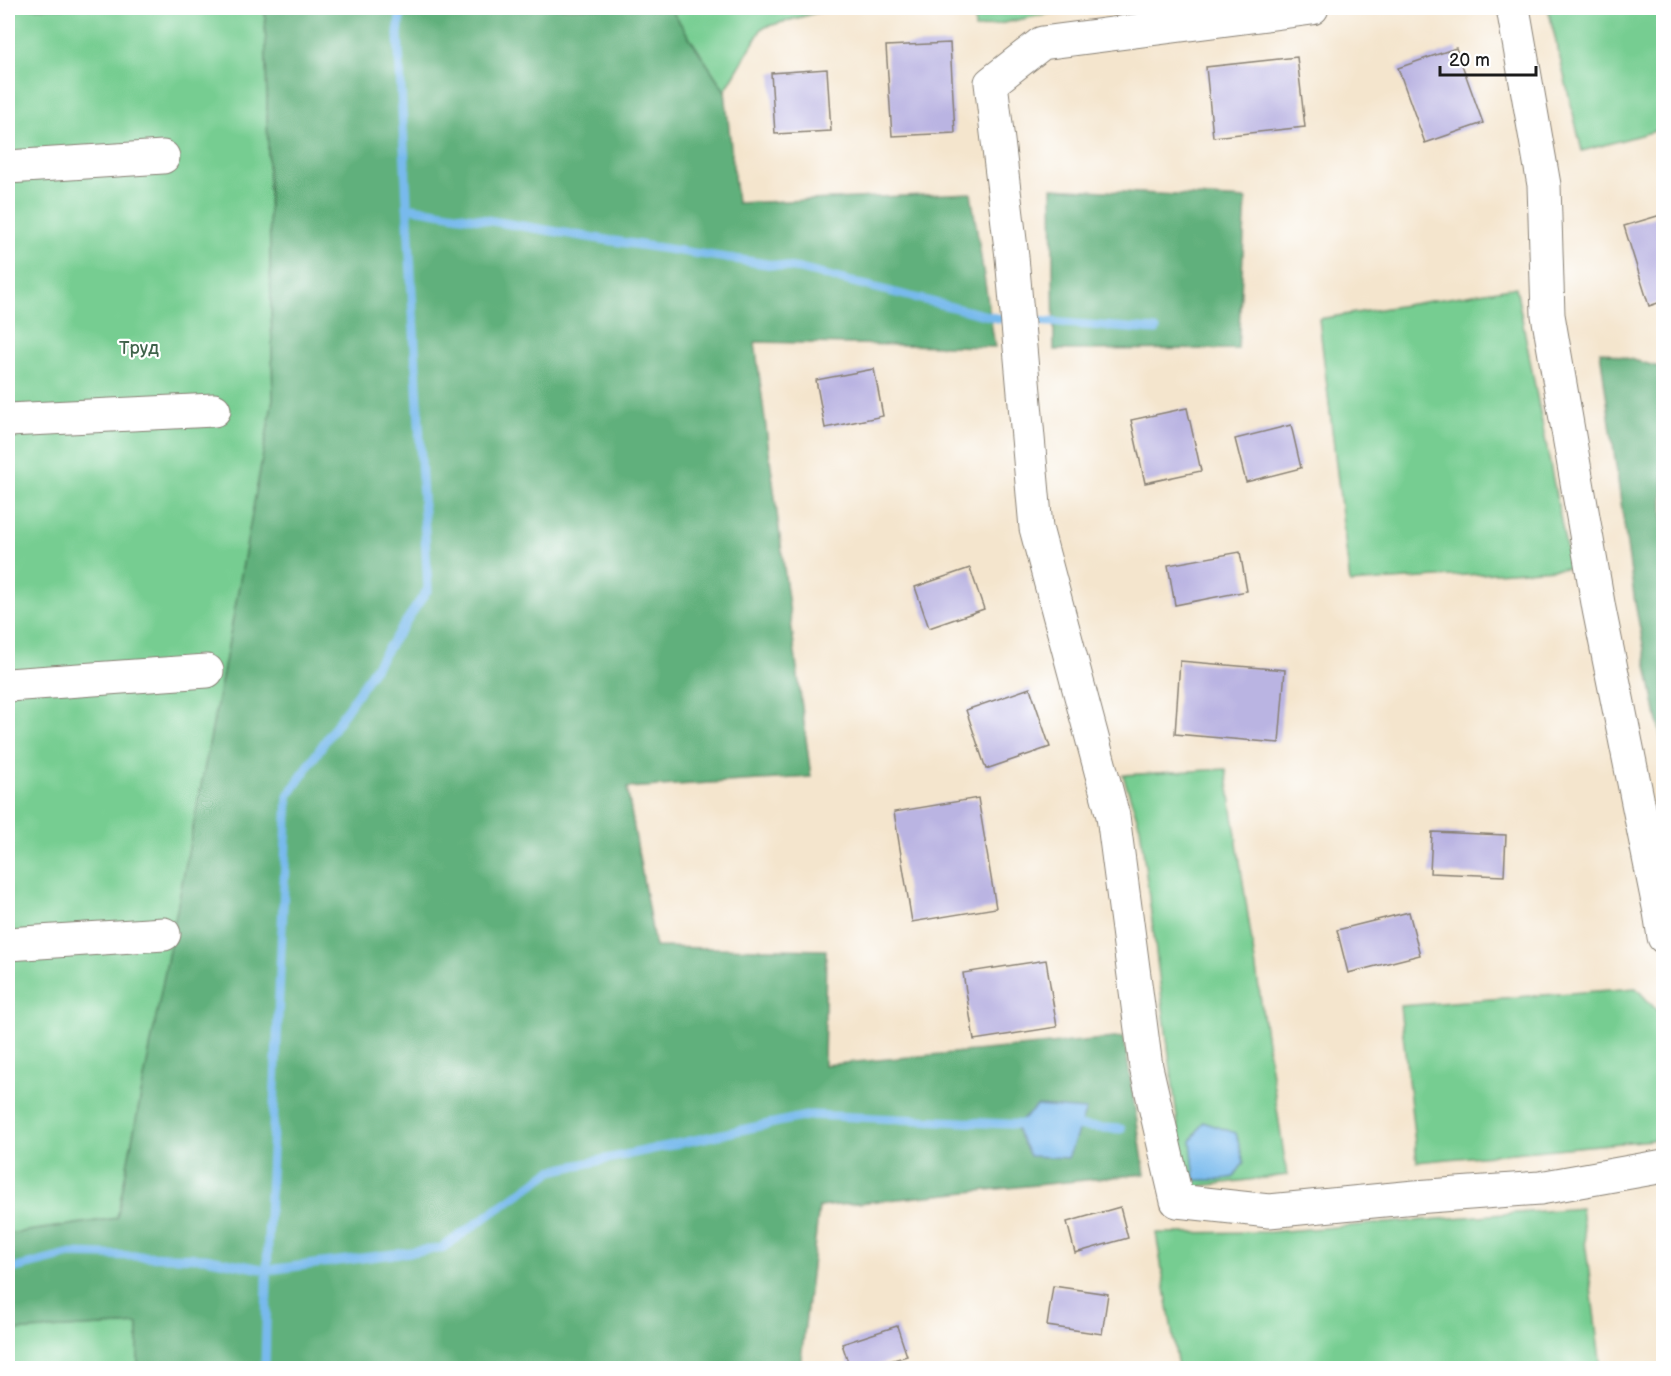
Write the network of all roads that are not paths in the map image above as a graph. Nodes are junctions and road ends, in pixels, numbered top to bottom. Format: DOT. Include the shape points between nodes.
graph roads {
  1 [pos="1312,8"];
  2 [pos="1514,8"];
  3 [pos="163,157"];
  4 [pos="8,168"];
  5 [pos="214,410"];
  6 [pos="8,420"];
  7 [pos="207,671"];
  8 [pos="8,685"];
  9 [pos="164,934"];
  10 [pos="1664,937"];
  11 [pos="8,945"];
  12 [pos="1664,1166"];
  1 -- 12 [label="street" via="1042,42 991,83 1012,257 1036,528 1113,816 1146,1067 1177,1201 1269,1211 1540,1188"];
  2 -- 10 [label="street" via="1544,184 1548,315 1599,609"];
  3 -- 4 [label="street"];
  5 -- 6 [label="street"];
  7 -- 8 [label="street"];
  9 -- 11 [label="street"];
}
